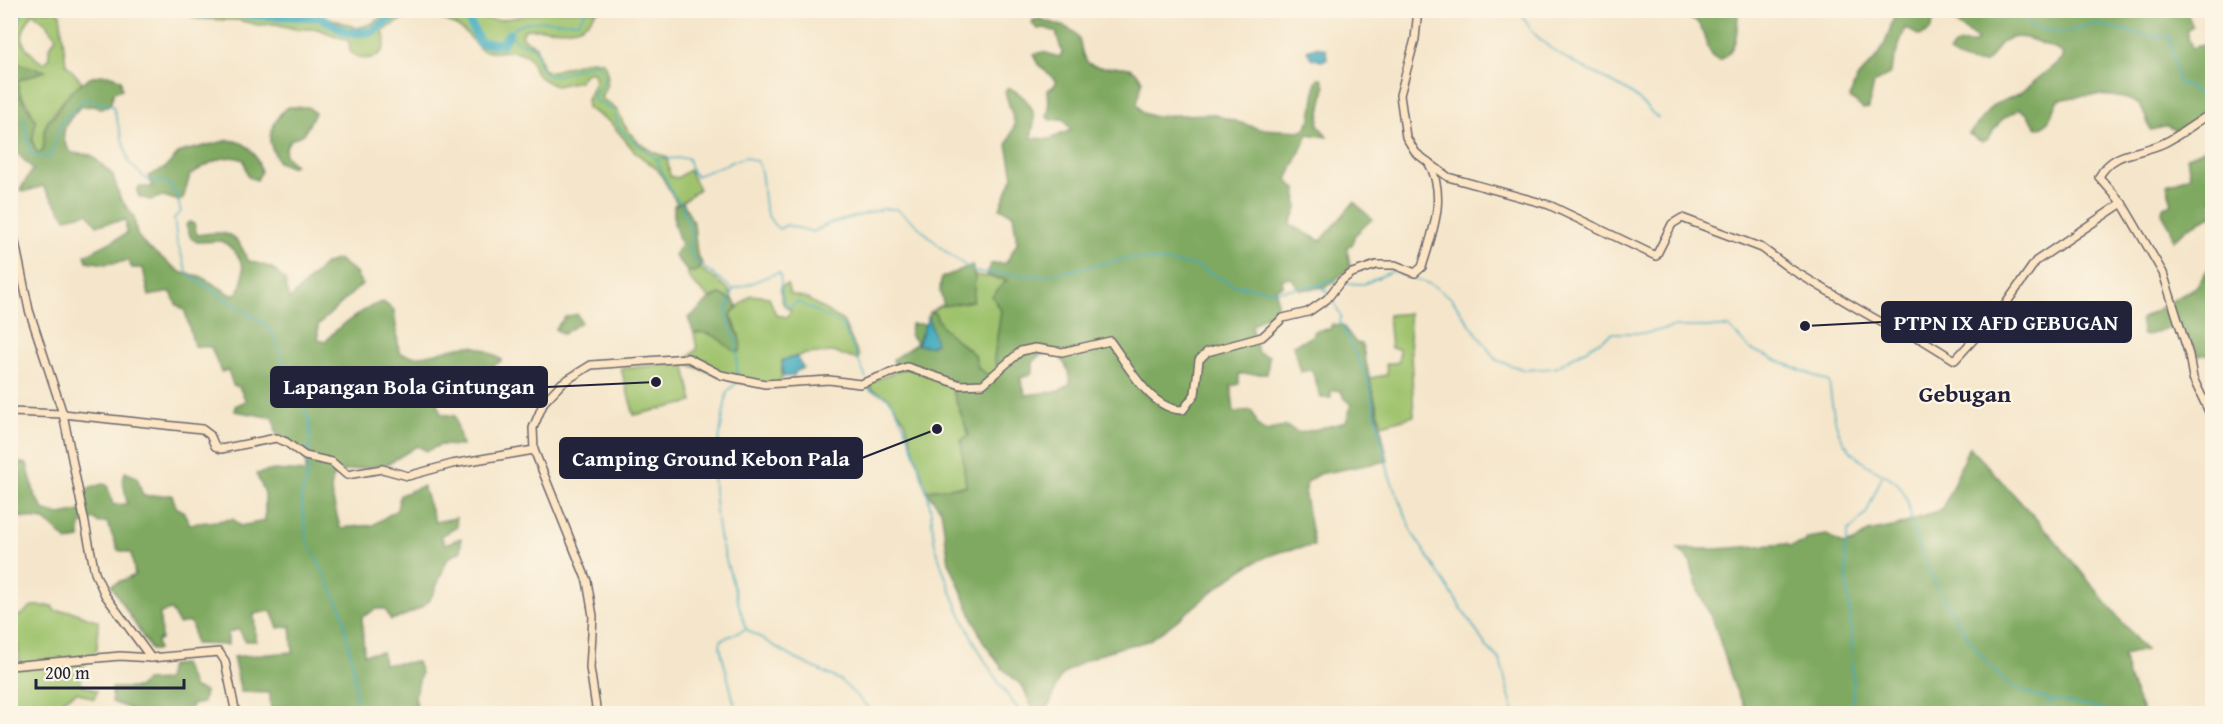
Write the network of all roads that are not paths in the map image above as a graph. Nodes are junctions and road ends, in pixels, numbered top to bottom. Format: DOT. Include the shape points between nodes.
graph roads {
  1 [pos="1418,10"];
  2 [pos="2212,113"];
  3 [pos="1428,162"];
  4 [pos="2122,203"];
  5 [pos="10,218"];
  6 [pos="10,412"];
  7 [pos="63,414"];
  8 [pos="2212,417"];
  9 [pos="534,450"];
  10 [pos="151,658"];
  11 [pos="10,666"];
  12 [pos="236,714"];
  13 [pos="597,714"];
  1 -- 3 [label="street" via="1400,103 1408,142"];
  2 -- 4 [label="street" via="2160,145 2124,154 2104,167 2099,177"];
  3 -- 4 [label="street" via="1448,177 1542,203 1656,255 1672,224 1682,218 1740,239 1762,248 1888,326 1921,339 1955,360 2005,305 2036,261"];
  3 -- 9 [label="street" via="1436,177 1439,202 1422,267 1415,273 1395,265 1376,265 1352,273 1330,297 1308,312 1283,318 1262,337 1207,352 1199,360 1195,394 1184,410 1173,410 1151,395 1110,341 1062,352 1035,348 1021,351 983,384 961,385 907,367 860,384 829,380 765,384 730,378 688,358 585,367 555,388 544,402 533,428"];
  4 -- 8 [label="street" via="2163,273 2193,378"];
  5 -- 7 [label="street" via="29,310"];
  6 -- 7 [label="street"];
  7 -- 9 [label="street" via="202,429 221,449 276,438 305,456 332,462 347,475 382,469 408,476"];
  7 -- 10 [label="street" via="95,573 105,594"];
  9 -- 13 [label="street" via="587,581 593,616 590,668"];
  10 -- 11 [label="street" via="120,656"];
  10 -- 12 [label="street" via="219,652 225,661"];
}
